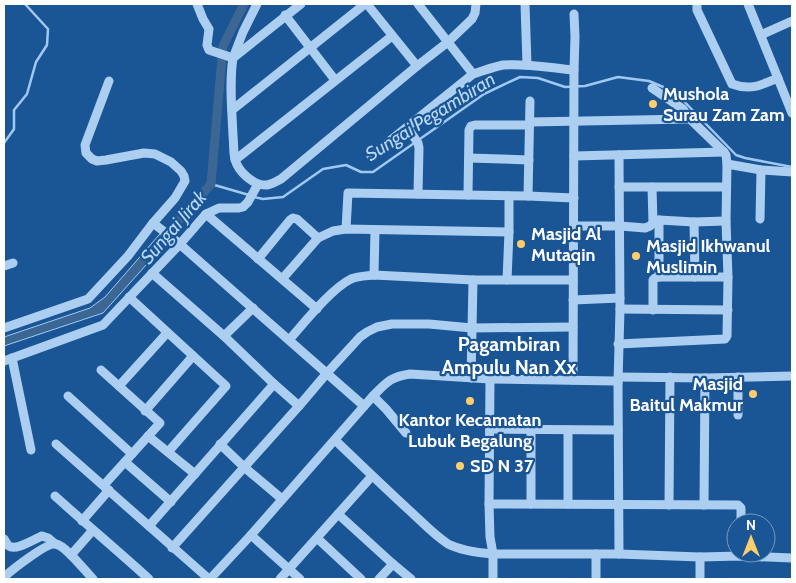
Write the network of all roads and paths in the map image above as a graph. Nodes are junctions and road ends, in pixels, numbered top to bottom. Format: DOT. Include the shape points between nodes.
graph roads {
  1 [pos="197,4"];
  2 [pos="257,4"];
  3 [pos="301,4"];
  4 [pos="366,4"];
  5 [pos="418,4"];
  6 [pos="476,4"];
  7 [pos="525,4"];
  8 [pos="697,4"];
  9 [pos="748,4"];
  10 [pos="574,14"];
  11 [pos="285,16"];
  12 [pos="792,21"];
  13 [pos="761,35"];
  14 [pos="392,36"];
  15 [pos="448,42"];
  16 [pos="311,48"];
  17 [pos="230,57"];
  18 [pos="527,65"];
  19 [pos="416,66"];
  20 [pos="574,71"];
  21 [pos="473,74"];
  22 [pos="778,78"];
  23 [pos="335,80"];
  24 [pos="110,81"];
  25 [pos="652,88"];
  26 [pos="530,101"];
  27 [pos="232,110"];
  28 [pos="792,113"];
  29 [pos="690,119"];
  30 [pos="575,122"];
  31 [pos="530,124"];
  32 [pos="410,131"];
  33 [pos="724,152"];
  34 [pos="619,154"];
  35 [pos="371,156"];
  36 [pos="574,156"];
  37 [pos="469,158"];
  38 [pos="235,160"];
  39 [pos="529,160"];
  40 [pos="727,164"];
  41 [pos="761,170"];
  42 [pos="792,172"];
  43 [pos="256,186"];
  44 [pos="619,187"];
  45 [pos="652,187"];
  46 [pos="726,187"];
  47 [pos="418,194"];
  48 [pos="468,195"];
  49 [pos="509,196"];
  50 [pos="528,196"];
  51 [pos="574,198"];
  52 [pos="206,214"];
  53 [pos="760,219"];
  54 [pos="726,221"];
  55 [pos="656,222"];
  56 [pos="694,222"];
  57 [pos="153,223"];
  58 [pos="574,226"];
  59 [pos="620,226"];
  60 [pos="346,229"];
  61 [pos="375,230"];
  62 [pos="509,232"];
  63 [pos="318,238"];
  64 [pos="177,242"];
  65 [pos="258,259"];
  66 [pos="152,273"];
  67 [pos="374,275"];
  68 [pos="659,277"];
  69 [pos="695,277"];
  70 [pos="728,277"];
  71 [pos="283,278"];
  72 [pos="472,280"];
  73 [pos="507,280"];
  74 [pos="574,280"];
  75 [pos="129,297"];
  76 [pos="620,298"];
  77 [pos="574,300"];
  78 [pos="253,308"];
  79 [pos="317,309"];
  80 [pos="620,309"];
  81 [pos="653,310"];
  82 [pos="728,310"];
  83 [pos="574,327"];
  84 [pos="4,328"];
  85 [pos="472,328"];
  86 [pos="168,332"];
  87 [pos="224,336"];
  88 [pos="289,340"];
  89 [pos="618,344"];
  90 [pos="193,356"];
  91 [pos="8,359"];
  92 [pos="101,370"];
  93 [pos="327,373"];
  94 [pos="792,376"];
  95 [pos="670,377"];
  96 [pos="738,377"];
  97 [pos="471,378"];
  98 [pos="705,378"];
  99 [pos="490,379"];
  100 [pos="573,380"];
  101 [pos="618,380"];
  102 [pos="274,384"];
  103 [pos="119,386"];
  104 [pos="68,396"];
  105 [pos="373,396"];
  106 [pos="299,406"];
  107 [pos="364,406"];
  108 [pos="145,411"];
  109 [pos="738,415"];
  110 [pos="490,429"];
  111 [pos="531,430"];
  112 [pos="568,430"];
  113 [pos="618,430"];
  114 [pos="406,433"];
  115 [pos="148,436"];
  116 [pos="335,440"];
  117 [pos="56,444"];
  118 [pos="220,444"];
  119 [pos="31,450"];
  120 [pos="168,452"];
  121 [pos="132,454"];
  122 [pos="125,462"];
  123 [pos="244,467"];
  124 [pos="195,474"];
  125 [pos="372,476"];
  126 [pos="107,487"];
  127 [pos="55,496"];
  128 [pos="282,499"];
  129 [pos="171,502"];
  130 [pos="489,504"];
  131 [pos="531,504"];
  132 [pos="568,504"];
  133 [pos="618,504"];
  134 [pos="669,505"];
  135 [pos="704,505"];
  136 [pos="740,513"];
  137 [pos="338,514"];
  138 [pos="82,521"];
  139 [pos="149,526"];
  140 [pos="93,530"];
  141 [pos="250,535"];
  142 [pos="4,538"];
  143 [pos="317,538"];
  144 [pos="55,544"];
  145 [pos="172,548"];
  146 [pos="493,554"];
  147 [pos="596,554"];
  148 [pos="619,554"];
  149 [pos="71,555"];
  150 [pos="726,555"];
  151 [pos="700,557"];
  152 [pos="776,557"];
  153 [pos="792,558"];
  154 [pos="393,564"];
  155 [pos="289,569"];
  156 [pos="4,577"];
  157 [pos="92,579"];
  158 [pos="149,579"];
  159 [pos="209,579"];
  160 [pos="280,579"];
  161 [pos="300,579"];
  162 [pos="361,579"];
  163 [pos="379,579"];
  164 [pos="411,579"];
  165 [pos="493,579"];
  166 [pos="596,579"];
  167 [pos="700,579"];
  1 -- 17 [label="street" via="209,29 209,50"];
  2 -- 17 [label="street"];
  3 -- 11 [label="street"];
  4 -- 14 [label="street"];
  4 -- 16 [label="street"];
  5 -- 15 [label="street"];
  6 -- 15 [label="street" via="472,19"];
  7 -- 18 [label="street"];
  8 -- 22 [label="street" via="732,84 750,88"];
  9 -- 13 [label="street"];
  10 -- 20 [label="street"];
  11 -- 16 [label="street"];
  11 -- 17 [label="street"];
  12 -- 13 [label="street"];
  13 -- 22 [label="street"];
  14 -- 19 [label="street"];
  14 -- 23 [label="street"];
  15 -- 19 [label="street"];
  15 -- 21 [label="street"];
  16 -- 23 [label="street"];
  16 -- 27 [label="street"];
  17 -- 27 [label="street"];
  18 -- 20 [label="street"];
  18 -- 21 [label="street" via="505,65"];
  19 -- 43 [label="street" via="281,179"];
  20 -- 30 [label="street"];
  21 -- 32 [label="street"];
  22 -- 28 [label="street"];
  23 -- 38 [label="street"];
  24 -- 57 [label="street" via="85,151 97,161 155,154 181,171 185,181 181,189"];
  25 -- 29 [label="street" via="683,110"];
  26 -- 31 [label="street"];
  27 -- 38 [label="street"];
  29 -- 30 [label="street"];
  29 -- 33 [label="street"];
  30 -- 31 [label="street"];
  30 -- 36 [label="street"];
  31 -- 37 [label="street" via="472,126 469,130"];
  31 -- 39 [label="street"];
  32 -- 35 [label="street"];
  32 -- 47 [label="street" via="418,144"];
  33 -- 34 [label="street"];
  33 -- 40 [label="street"];
  34 -- 36 [label="street"];
  34 -- 44 [label="street"];
  36 -- 51 [label="street"];
  37 -- 39 [label="street"];
  37 -- 48 [label="street"];
  38 -- 43 [label="street"];
  39 -- 50 [label="street"];
  40 -- 41 [label="street"];
  40 -- 46 [label="street"];
  41 -- 42 [label="street"];
  41 -- 53 [label="street"];
  43 -- 52 [label="street" via="243,207 219,208"];
  44 -- 45 [label="street"];
  44 -- 59 [label="street"];
  45 -- 46 [label="street"];
  45 -- 55 [label="street"];
  46 -- 54 [label="street"];
  47 -- 48 [label="street"];
  47 -- 60 [label="street" via="348,193"];
  48 -- 49 [label="street"];
  49 -- 50 [label="street"];
  49 -- 62 [label="street"];
  50 -- 51 [label="street"];
  51 -- 58 [label="street"];
  52 -- 64 [label="street"];
  52 -- 65 [label="street"];
  54 -- 56 [label="street"];
  54 -- 70 [label="street"];
  55 -- 56 [label="street"];
  55 -- 59 [label="street" via="645,228"];
  55 -- 68 [label="street"];
  56 -- 69 [label="street"];
  57 -- 64 [label="street"];
  57 -- 84 [label="street" via="88,299"];
  58 -- 59 [label="street"];
  58 -- 74 [label="street"];
  59 -- 76 [label="street"];
  60 -- 61 [label="street"];
  60 -- 63 [label="street"];
  61 -- 62 [label="street"];
  61 -- 67 [label="street"];
  62 -- 73 [label="street"];
  63 -- 65 [label="street" via="293,218"];
  63 -- 71 [label="street"];
  64 -- 66 [label="street"];
  64 -- 78 [label="street"];
  65 -- 71 [label="street"];
  66 -- 75 [label="street"];
  66 -- 87 [label="street"];
  67 -- 72 [label="street"];
  67 -- 79 [label="street" via="344,283"];
  68 -- 69 [label="street"];
  68 -- 81 [label="street" via="653,280"];
  69 -- 70 [label="street"];
  70 -- 82 [label="street"];
  71 -- 79 [label="street"];
  72 -- 73 [label="street"];
  72 -- 85 [label="street"];
  73 -- 74 [label="street"];
  74 -- 77 [label="street"];
  75 -- 86 [label="street"];
  75 -- 91 [label="street" via="103,325"];
  76 -- 77 [label="street"];
  76 -- 80 [label="street"];
  77 -- 83 [label="street"];
  78 -- 87 [label="street"];
  78 -- 88 [label="street"];
  79 -- 88 [label="street"];
  80 -- 81 [label="street"];
  80 -- 89 [label="street"];
  81 -- 82 [label="street"];
  82 -- 89 [label="street" via="725,339"];
  83 -- 85 [label="street"];
  83 -- 100 [label="street"];
  85 -- 93 [label="street" via="429,324 377,327 360,337"];
  85 -- 97 [label="street"];
  86 -- 90 [label="street"];
  86 -- 103 [label="street"];
  87 -- 102 [label="street"];
  88 -- 93 [label="street"];
  89 -- 101 [label="street"];
  90 -- 108 [label="street"];
  90 -- 120 [label="street" via="226,386"];
  91 -- 119 [label="street"];
  92 -- 103 [label="street"];
  93 -- 106 [label="street"];
  93 -- 107 [label="street"];
  94 -- 96 [label="street"];
  95 -- 98 [label="street"];
  95 -- 101 [label="street"];
  95 -- 134 [label="street"];
  96 -- 98 [label="street"];
  96 -- 109 [label="street"];
  97 -- 99 [label="street"];
  97 -- 105 [label="street" via="399,376 390,379"];
  98 -- 135 [label="street"];
  99 -- 100 [label="street"];
  99 -- 110 [label="street"];
  100 -- 101 [label="street"];
  101 -- 113 [label="street"];
  102 -- 106 [label="street"];
  102 -- 118 [label="street"];
  103 -- 108 [label="street"];
  104 -- 121 [label="street"];
  105 -- 107 [label="street"];
  105 -- 114 [label="street"];
  106 -- 123 [label="street"];
  107 -- 116 [label="street"];
  108 -- 115 [label="street" via="160,424"];
  110 -- 111 [label="street"];
  110 -- 130 [label="street"];
  111 -- 112 [label="street"];
  111 -- 131 [label="street"];
  112 -- 113 [label="street"];
  112 -- 132 [label="street"];
  113 -- 133 [label="street"];
  115 -- 120 [label="street"];
  115 -- 121 [label="street"];
  116 -- 125 [label="street"];
  116 -- 128 [label="street"];
  117 -- 126 [label="street"];
  118 -- 123 [label="street"];
  118 -- 124 [label="street"];
  120 -- 124 [label="street"];
  121 -- 122 [label="street"];
  122 -- 126 [label="street"];
  122 -- 129 [label="street"];
  123 -- 128 [label="street"];
  123 -- 145 [label="street"];
  124 -- 129 [label="street"];
  125 -- 137 [label="street"];
  125 -- 146 [label="street" via="448,544"];
  126 -- 138 [label="street"];
  126 -- 139 [label="street"];
  127 -- 138 [label="street"];
  128 -- 141 [label="street"];
  129 -- 139 [label="street"];
  130 -- 131 [label="street"];
  130 -- 146 [label="street"];
  131 -- 132 [label="street"];
  132 -- 133 [label="street"];
  133 -- 134 [label="street"];
  133 -- 148 [label="street"];
  134 -- 135 [label="street"];
  135 -- 136 [label="street" via="738,505"];
  137 -- 143 [label="street"];
  137 -- 154 [label="street"];
  138 -- 140 [label="street"];
  139 -- 145 [label="street"];
  140 -- 149 [label="street"];
  140 -- 158 [label="street"];
  141 -- 155 [label="street"];
  141 -- 159 [label="street"];
  142 -- 144 [label="street" via="12,547 42,536"];
  143 -- 155 [label="street"];
  143 -- 162 [label="street"];
  144 -- 149 [label="street"];
  144 -- 156 [label="street" via="40,550"];
  145 -- 159 [label="street"];
  146 -- 147 [label="street"];
  146 -- 165 [label="street"];
  147 -- 148 [label="street"];
  147 -- 166 [label="street"];
  148 -- 151 [label="street"];
  149 -- 157 [label="street"];
  150 -- 151 [label="street"];
  151 -- 167 [label="street"];
  152 -- 153 [label="street"];
  154 -- 163 [label="street"];
  154 -- 164 [label="street"];
  155 -- 160 [label="street"];
  155 -- 161 [label="street"];
}
